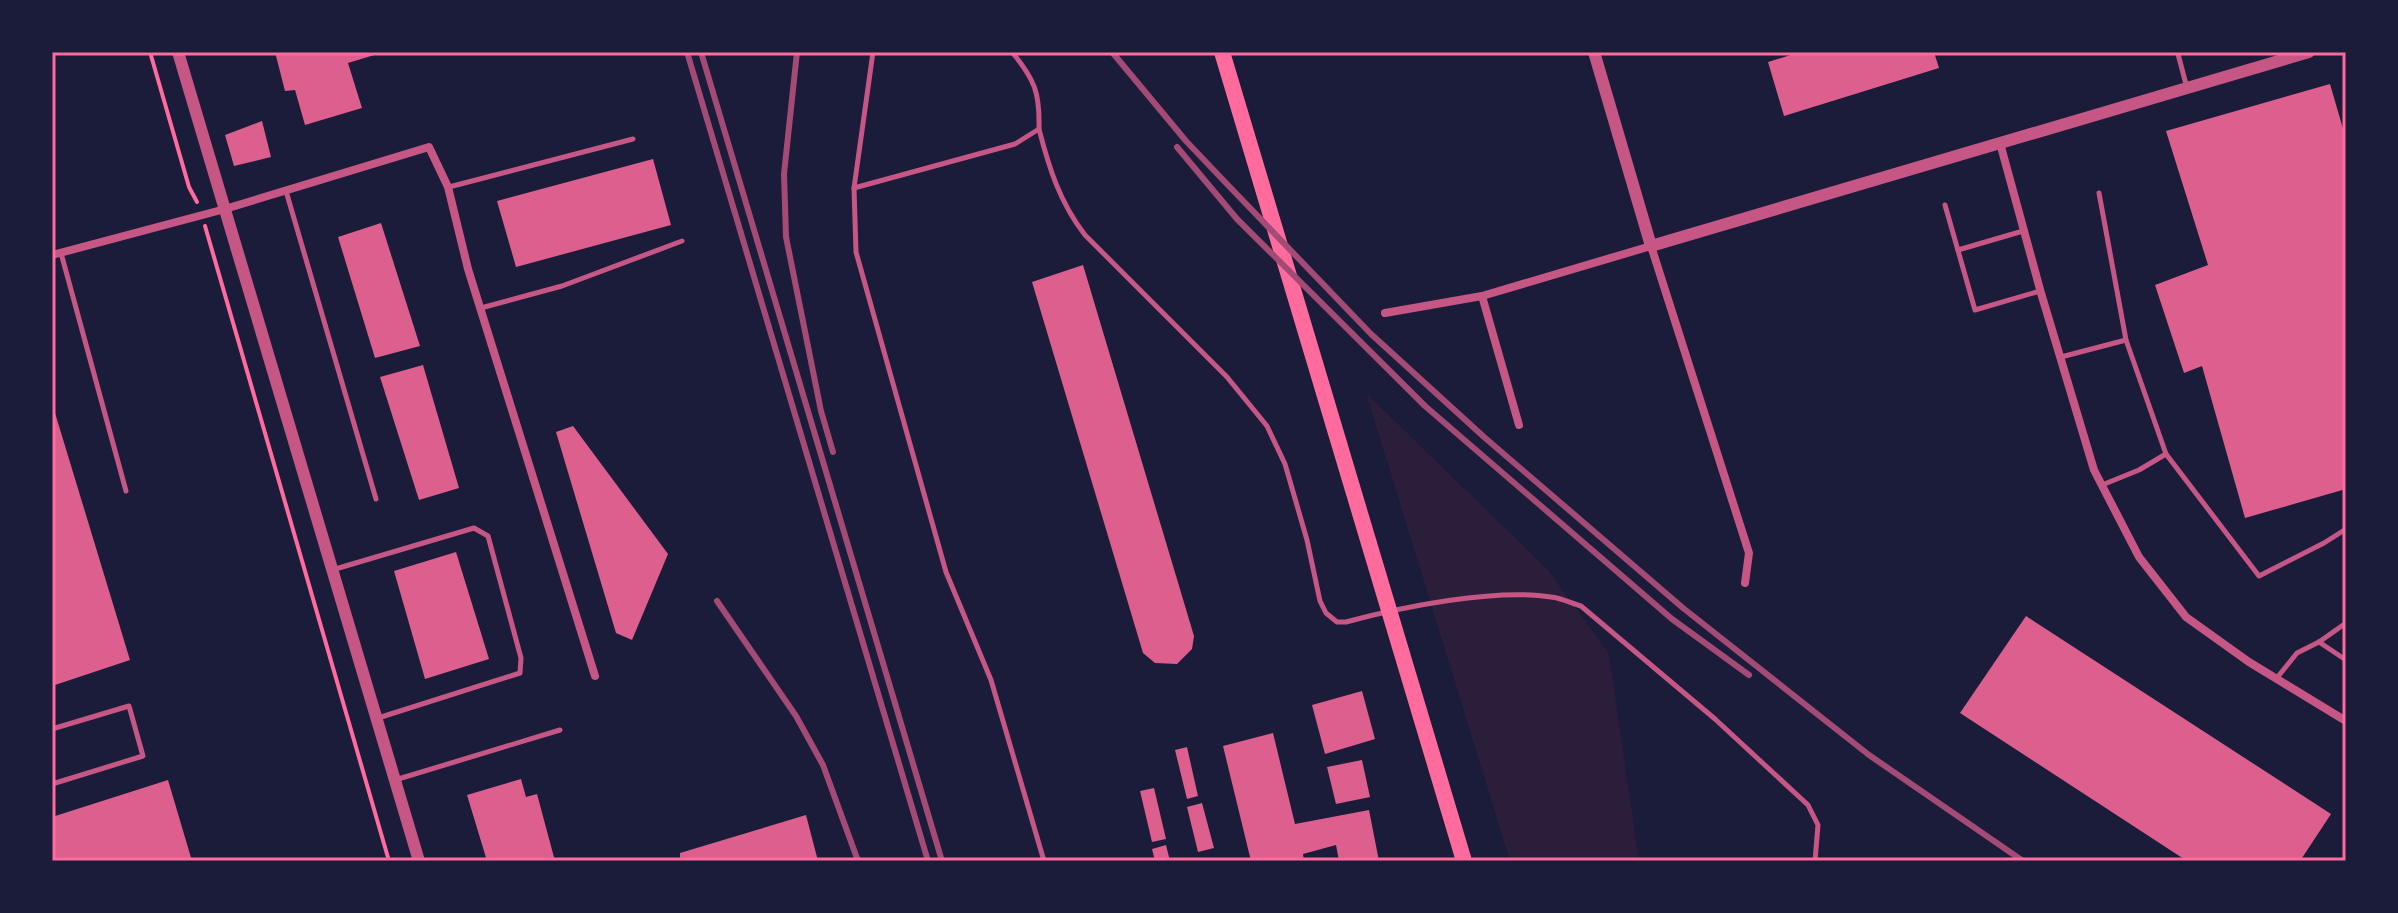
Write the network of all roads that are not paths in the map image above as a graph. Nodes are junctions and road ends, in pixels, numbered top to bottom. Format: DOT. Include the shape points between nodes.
graph roads {
  1 [pos="178,52"];
  2 [pos="873,52"];
  3 [pos="1012,52"];
  4 [pos="1222,52"];
  5 [pos="1594,52"];
  6 [pos="2309,52"];
  7 [pos="2178,54"];
  8 [pos="2187,88"];
  9 [pos="1039,129"];
  10 [pos="633,139"];
  11 [pos="2000,143"];
  12 [pos="448,187"];
  13 [pos="854,188"];
  14 [pos="286,190"];
  15 [pos="2099,193"];
  16 [pos="1945,205"];
  17 [pos="225,209"];
  18 [pos="2023,231"];
  19 [pos="682,241"];
  20 [pos="1651,246"];
  21 [pos="1958,250"];
  22 [pos="56,254"];
  23 [pos="2040,291"];
  24 [pos="1482,296"];
  25 [pos="480,308"];
  26 [pos="1385,313"];
  27 [pos="2126,340"];
  28 [pos="2060,358"];
  29 [pos="1519,425"];
  30 [pos="2166,454"];
  31 [pos="2102,485"];
  32 [pos="126,491"];
  33 [pos="376,499"];
  34 [pos="2346,529"];
  35 [pos="331,570"];
  36 [pos="1745,583"];
  37 [pos="2346,623"];
  38 [pos="2319,642"];
  39 [pos="2346,660"];
  40 [pos="595,676"];
  41 [pos="2276,679"];
  42 [pos="376,718"];
  43 [pos="2346,721"];
  44 [pos="52,729"];
  45 [pos="560,730"];
  46 [pos="394,780"];
  47 [pos="52,784"];
  48 [pos="419,861"];
  49 [pos="1044,861"];
  50 [pos="1464,861"];
  51 [pos="1815,861"];
  1 -- 17 [label="street"];
  2 -- 13 [label="lane"];
  3 -- 9 [label="lane" via="1040,99"];
  4 -- 50 [label="main road"];
  5 -- 20 [label="street"];
  6 -- 8 [label="street"];
  7 -- 8 [label="lane"];
  8 -- 11 [label="street"];
  9 -- 13 [label="lane" via="1015,144"];
  9 -- 51 [label="lane" via="1070,216 1227,377 1267,426 1285,464 1326,613 1346,622 1427,604 1533,595 1581,606 1808,805 1818,825"];
  10 -- 12 [label="lane"];
  11 -- 18 [label="street"];
  11 -- 20 [label="street"];
  12 -- 14 [label="street" via="429,147"];
  12 -- 25 [label="street"];
  13 -- 49 [label="lane" via="856,252 946,572 991,680"];
  14 -- 17 [label="street"];
  14 -- 33 [label="lane"];
  15 -- 27 [label="lane"];
  16 -- 21 [label="lane"];
  17 -- 22 [label="street"];
  17 -- 35 [label="street"];
  18 -- 21 [label="lane"];
  18 -- 23 [label="street"];
  19 -- 25 [label="lane" via="562,286"];
  20 -- 24 [label="street"];
  20 -- 36 [label="street" via="1749,553"];
  21 -- 23 [label="lane" via="1975,310"];
  22 -- 32 [label="lane"];
  23 -- 28 [label="street"];
  24 -- 26 [label="street"];
  24 -- 29 [label="street"];
  25 -- 40 [label="street"];
  27 -- 28 [label="lane"];
  27 -- 30 [label="lane"];
  28 -- 31 [label="street"];
  30 -- 31 [label="lane"];
  30 -- 34 [label="lane" via="2259,576"];
  31 -- 41 [label="street" via="2139,557 2186,617"];
  35 -- 42 [label="street"];
  35 -- 42 [label="lane" via="474,528 488,536 521,658 520,673"];
  37 -- 38 [label="lane"];
  38 -- 39 [label="lane"];
  38 -- 41 [label="lane" via="2297,653"];
  41 -- 43 [label="street"];
  42 -- 46 [label="street"];
  44 -- 47 [label="lane" via="129,706 143,756"];
  45 -- 46 [label="lane"];
  46 -- 48 [label="street"];
}
